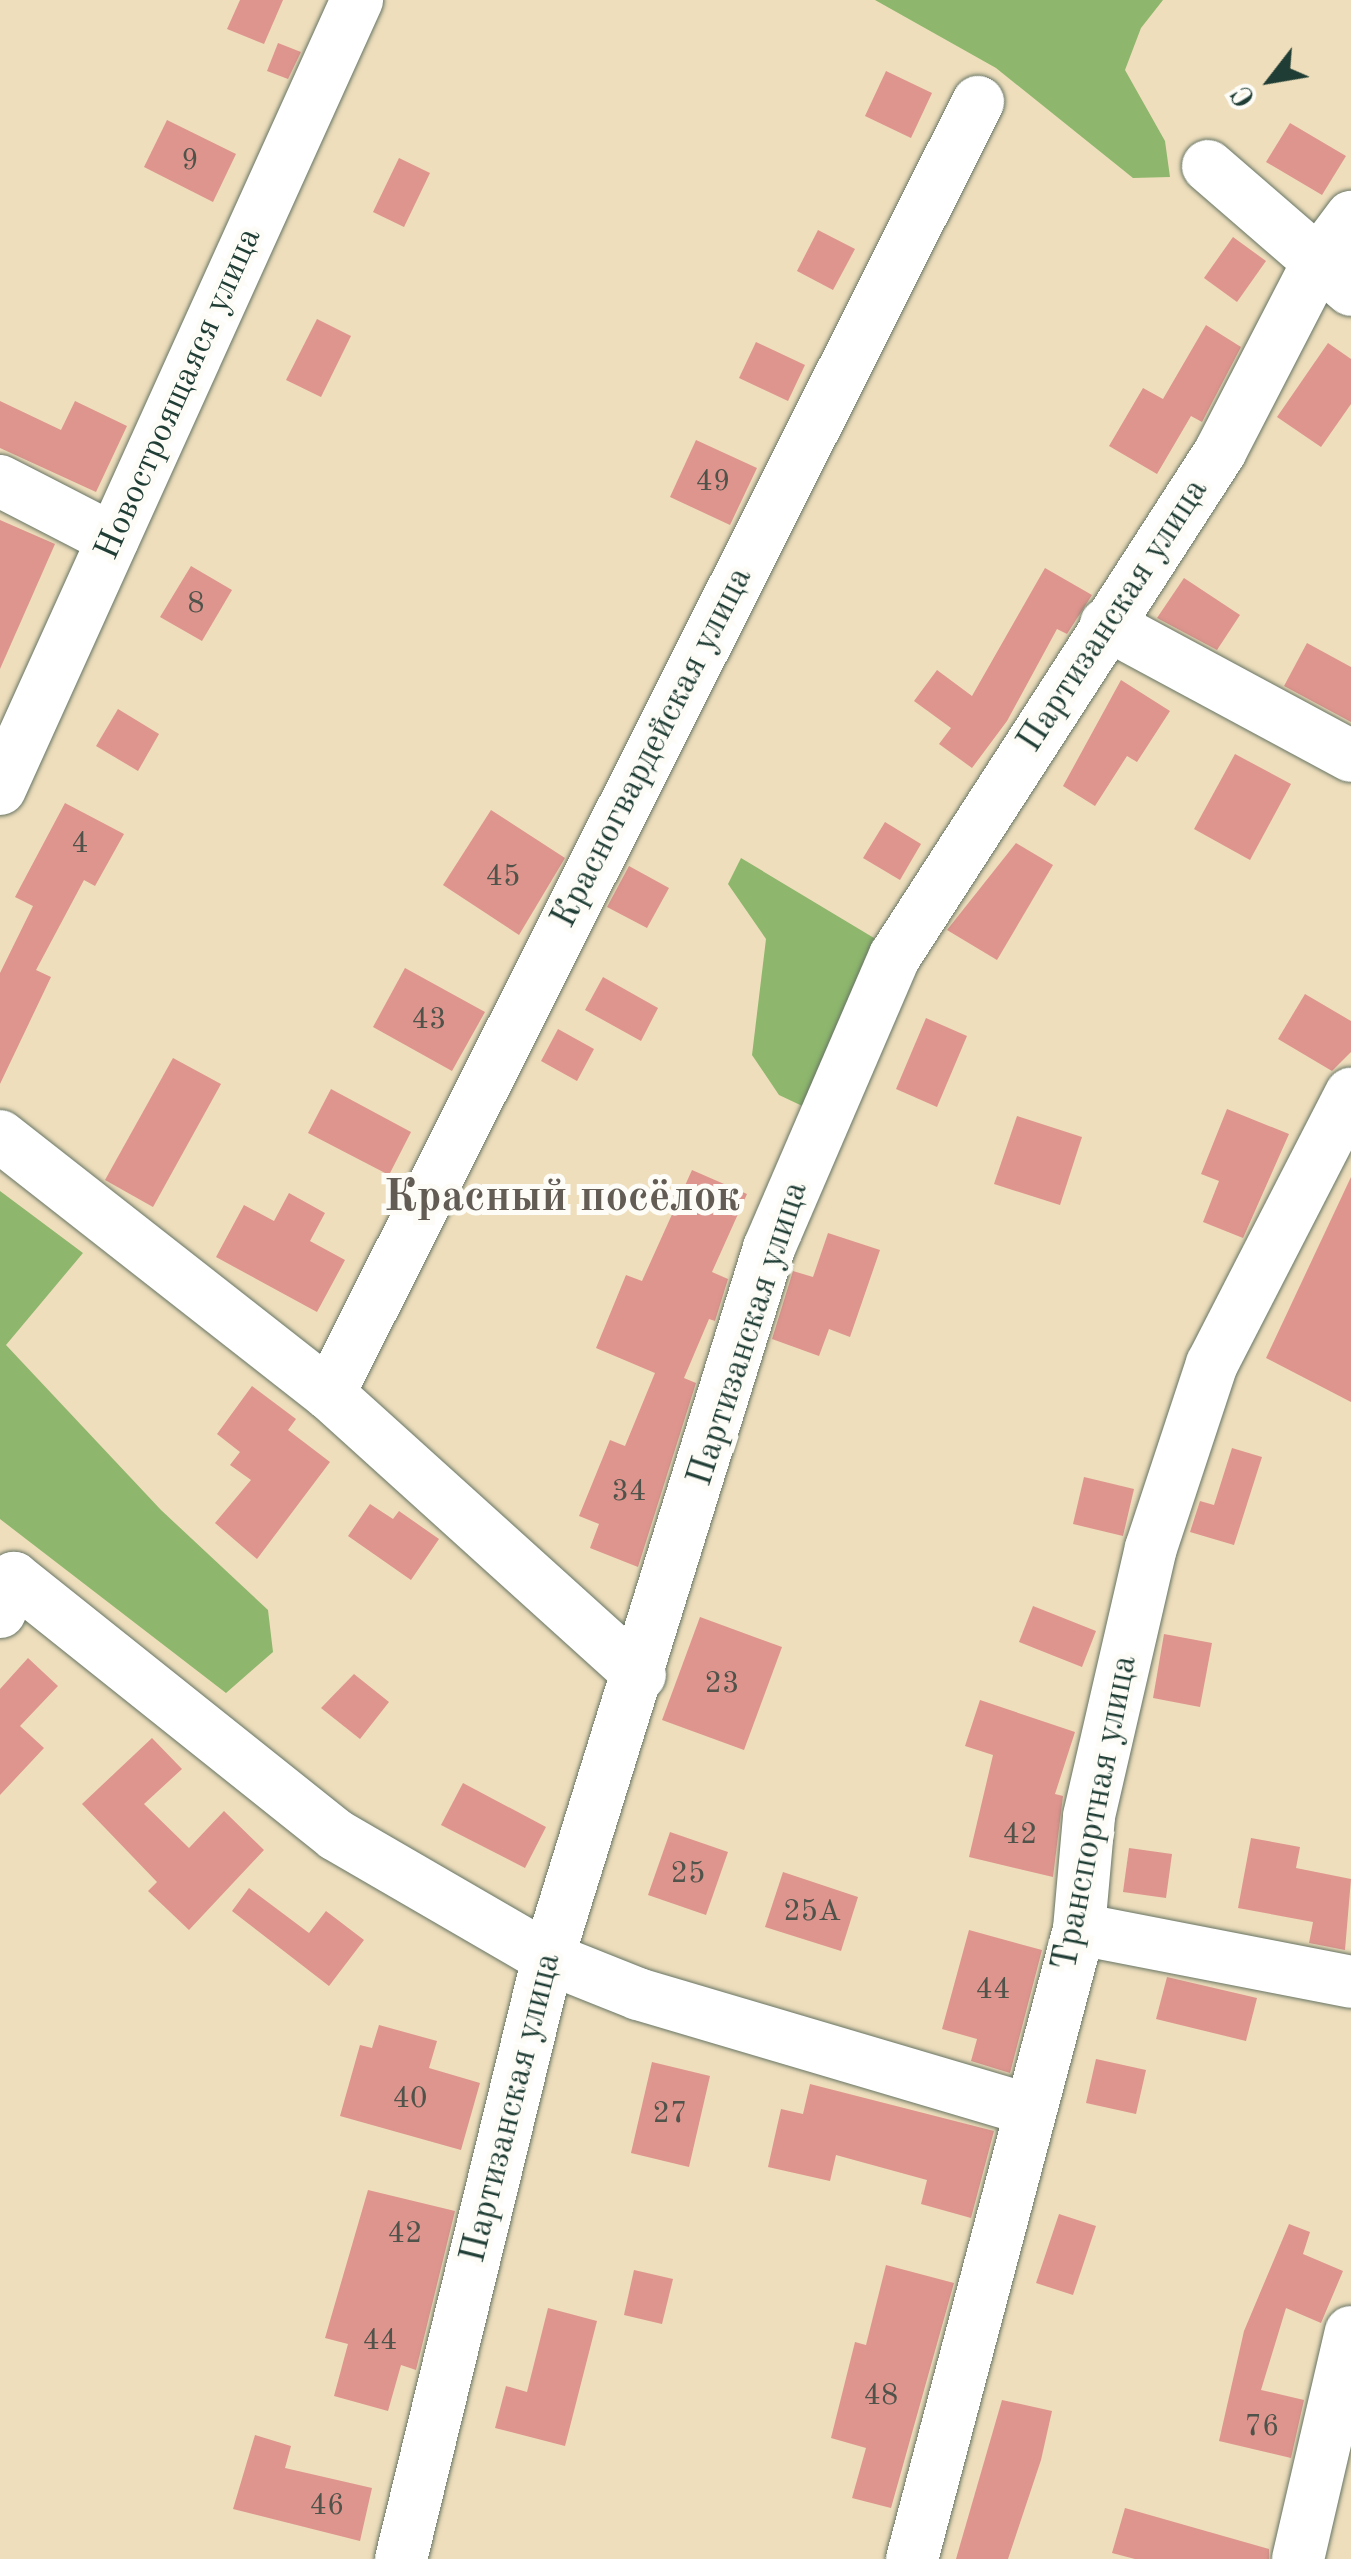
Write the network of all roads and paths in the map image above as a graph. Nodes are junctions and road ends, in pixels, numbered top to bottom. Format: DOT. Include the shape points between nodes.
graph roads {
  1 [pos="357,0"];
  2 [pos="978,102"];
  3 [pos="1208,166"];
  4 [pos="1351,218"];
  5 [pos="1335,275"];
  6 [pos="0,481"];
  7 [pos="113,539"];
  8 [pos="1106,624"];
  9 [pos="1351,756"];
  10 [pos="0,788"];
  11 [pos="1351,1094"];
  12 [pos="0,1136"];
  13 [pos="329,1394"];
  14 [pos="7,1595"];
  15 [pos="640,1674"];
  16 [pos="1079,1929"];
  17 [pos="548,1958"];
  18 [pos="1351,1982"];
  19 [pos="1028,2109"];
  20 [pos="1351,2332"];
  21 [pos="401,2559"];
  22 [pos="912,2559"];
  23 [pos="1298,2559"];
  1 -- 7 [label="street, Новостроящаяся улица"];
  2 -- 13 [label="street, Красногвардейская улица"];
  3 -- 5 [label="street"];
  4 -- 5 [label="street, Партизанская улица"];
  5 -- 8 [label="street, Партизанская улица"];
  6 -- 7 [label="street"];
  7 -- 10 [label="street, Новостроящаяся улица"];
  8 -- 9 [label="street"];
  8 -- 15 [label="street, Партизанская улица" via="895,956 769,1248"];
  11 -- 16 [label="street, Транспортная улица" via="1212,1364 1151,1548 1089,1816"];
  12 -- 13 [label="street"];
  13 -- 15 [label="street"];
  14 -- 17 [label="street" via="336,1835"];
  15 -- 17 [label="street, Партизанская улица"];
  16 -- 18 [label="street"];
  16 -- 19 [label="street, Транспортная улица"];
  17 -- 19 [label="street" via="638,1994"];
  17 -- 21 [label="street, Партизанская улица"];
  19 -- 22 [label="street, Транспортная улица"];
  20 -- 23 [label="street"];
}
